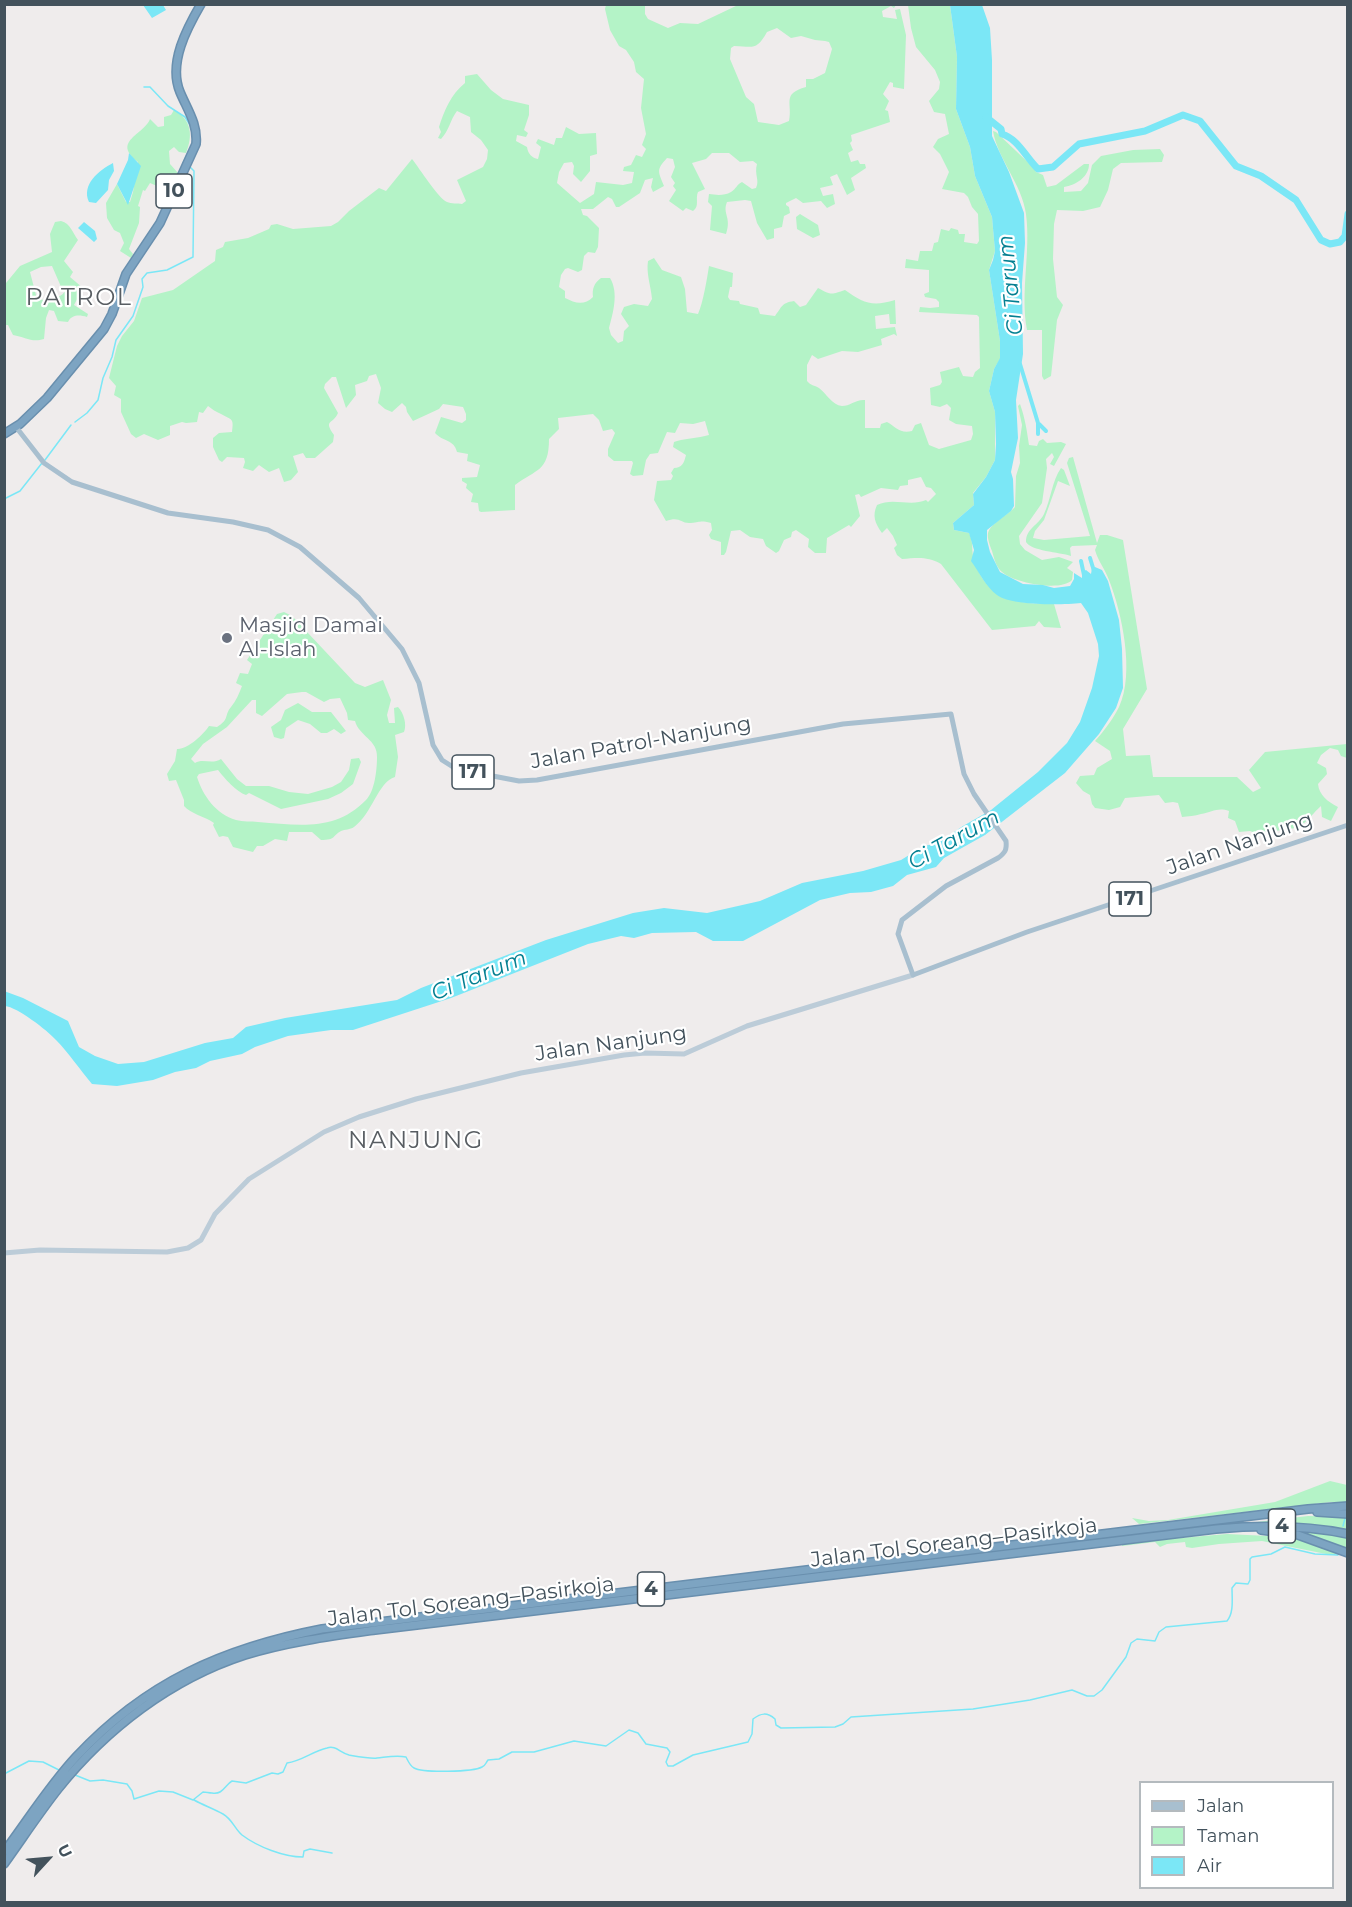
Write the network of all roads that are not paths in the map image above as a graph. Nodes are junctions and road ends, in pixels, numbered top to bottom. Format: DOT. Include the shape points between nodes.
graph roads {
  1 [pos="201,4"];
  2 [pos="16,428"];
  3 [pos="4,434"];
  4 [pos="1347,825"];
  5 [pos="913,975"];
  6 [pos="4,1253"];
  7 [pos="1347,1506"];
  8 [pos="1347,1514"];
  9 [pos="1260,1516"];
  10 [pos="1216,1529"];
  11 [pos="1347,1534"];
  12 [pos="1347,1553"];
  13 [pos="80,1758"];
  14 [pos="55,1788"];
  15 [pos="4,1852"];
  16 [pos="4,1864"];
  1 -- 2 [label="highway, 10" via="186,32 177,81 194,121 195,147 164,216 126,274 104,328 47,398"];
  2 -- 3 [label="highway, 10"];
  2 -- 5 [label="main road, Jalan Patrol-Nanjung / 171" via="43,462 72,482 169,514 266,529 300,547 359,598 399,645 419,683 436,751 453,767 509,780 537,780 843,724 951,714 964,774 1007,848 1004,854 946,886 902,920 898,934"];
  4 -- 5 [label="main road, Jalan Nanjung / 171" via="1027,932"];
  5 -- 6 [label="main road, Jalan Nanjung / 171" via="747,1026 684,1054 624,1055 521,1073 358,1117 324,1132 249,1179 226,1201 201,1240 191,1247 166,1252"];
  7 -- 9 [label="highway, Jalan Tol Soreang–Pasirkoja / 4"];
  8 -- 9 [label="highway"];
  9 -- 13 [label="highway, Jalan Tol Soreang–Pasirkoja / 4" via="293,1634 257,1643 186,1673 119,1717"];
  10 -- 11 [label="highway, Jalan Tol Soreang–Pasirkoja / 4" via="1295,1526"];
  10 -- 12 [label="highway" via="1289,1533"];
  10 -- 13 [label="highway, Jalan Tol Soreang–Pasirkoja / 4" via="319,1638 246,1655 193,1677 135,1713"];
  13 -- 14 [label="highway, Jalan Tol Soreang–Pasirkoja / 4"];
  14 -- 15 [label="highway, Jalan Tol Soreang–Pasirkoja / 4"];
  14 -- 16 [label="highway, Jalan Tol Soreang–Pasirkoja / 4"];
}
